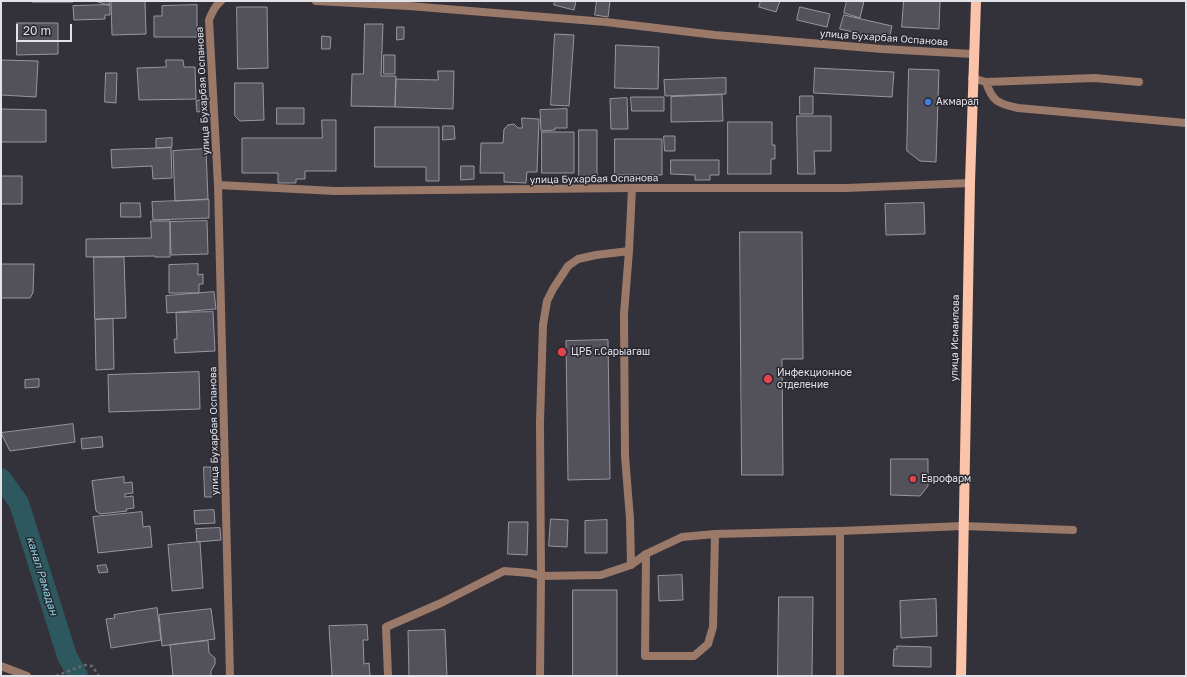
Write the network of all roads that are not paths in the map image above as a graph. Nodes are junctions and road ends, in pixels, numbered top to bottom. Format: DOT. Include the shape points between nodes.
graph roads {
  1 [pos="316,1"];
  2 [pos="976,1"];
  3 [pos="219,2"];
  4 [pos="973,54"];
  5 [pos="972,78"];
  6 [pos="986,82"];
  7 [pos="1139,82"];
  8 [pos="1186,123"];
  9 [pos="970,183"];
  10 [pos="218,185"];
  11 [pos="632,188"];
  12 [pos="630,251"];
  13 [pos="963,526"];
  14 [pos="1073,530"];
  15 [pos="840,531"];
  16 [pos="715,534"];
  17 [pos="646,554"];
  18 [pos="631,565"];
  19 [pos="541,576"];
  20 [pos="1,666"];
  21 [pos="27,676"];
  22 [pos="230,676"];
  23 [pos="388,676"];
  24 [pos="540,676"];
  25 [pos="840,676"];
  26 [pos="961,676"];
  1 -- 4 [label="street, улица Бухарбая Оспанова" via="409,6 606,22 715,35"];
  2 -- 4 [label="main road, улица Исмаилова"];
  3 -- 10 [label="street, улица Бухарбая Оспанова" via="209,20"];
  4 -- 5 [label="main road, улица Исмаилова"];
  5 -- 6 [label="street"];
  5 -- 9 [label="main road, улица Исмаилова"];
  6 -- 7 [label="street" via="1096,78"];
  6 -- 8 [label="street" via="994,100 1018,108"];
  9 -- 11 [label="street, улица Бухарбая Оспанова" via="847,188"];
  9 -- 13 [label="main road, улица Исмаилова"];
  10 -- 11 [label="street, улица Бухарбая Оспанова" via="336,191"];
  10 -- 22 [label="street, улица Бухарбая Оспанова"];
  11 -- 12 [label="street"];
  12 -- 18 [label="street" via="624,314 625,456"];
  12 -- 19 [label="street" via="578,259 568,266 547,302 543,325 540,422"];
  13 -- 14 [label="street"];
  13 -- 15 [label="street"];
  13 -- 26 [label="main road, улица Исмаилова"];
  15 -- 16 [label="street"];
  15 -- 25 [label="street"];
  16 -- 17 [label="street" via="682,537"];
  16 -- 17 [label="street" via="713,627 708,644 694,656 645,656"];
  17 -- 18 [label="street"];
  18 -- 19 [label="street" via="601,575"];
  19 -- 23 [label="street" via="504,571 386,627"];
  19 -- 24 [label="street"];
  20 -- 21 [label="street"];
}
